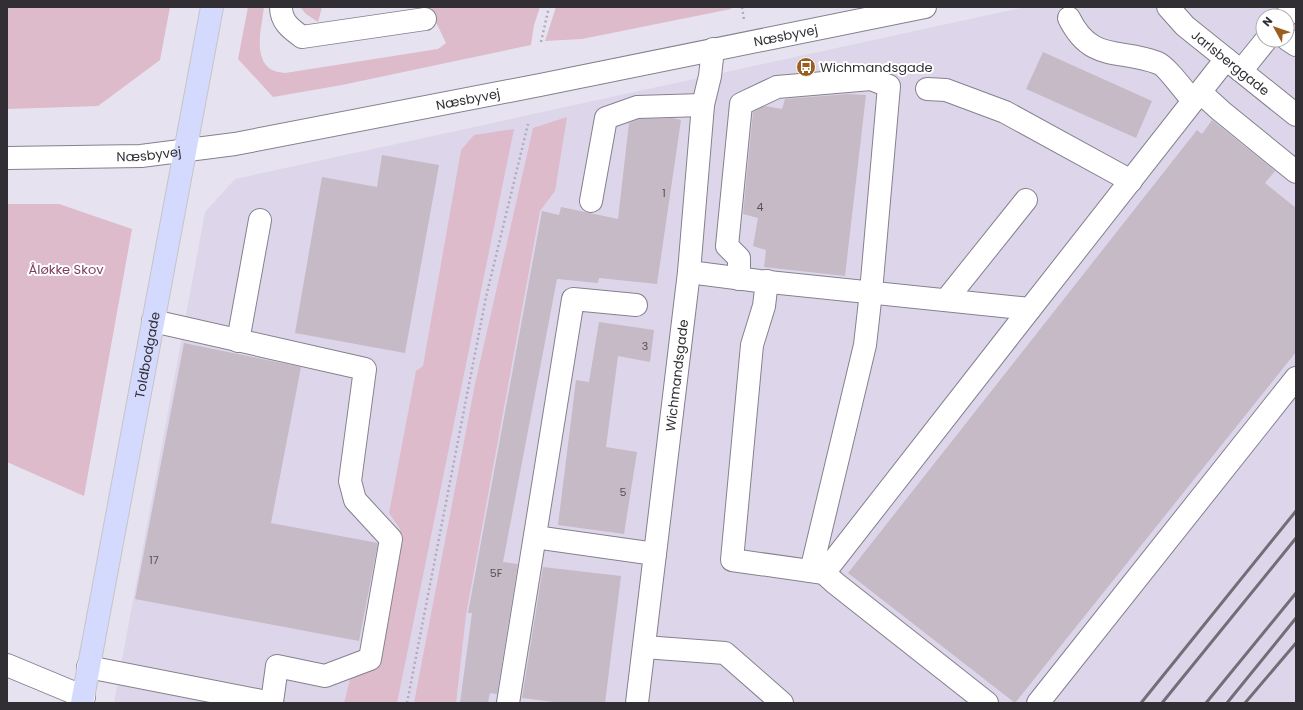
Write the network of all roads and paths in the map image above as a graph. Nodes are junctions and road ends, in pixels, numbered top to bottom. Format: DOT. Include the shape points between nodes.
graph roads {
  1 [pos="212,7"];
  2 [pos="281,7"];
  3 [pos="549,7"];
  4 [pos="925,7"];
  5 [pos="1168,7"];
  6 [pos="1069,18"];
  7 [pos="425,19"];
  8 [pos="541,42"];
  9 [pos="713,48"];
  10 [pos="1256,48"];
  11 [pos="1234,65"];
  12 [pos="927,89"];
  13 [pos="1197,97"];
  14 [pos="703,105"];
  15 [pos="1296,115"];
  16 [pos="528,124"];
  17 [pos="184,151"];
  18 [pos="7,158"];
  19 [pos="1296,172"];
  20 [pos="1131,181"];
  21 [pos="1026,200"];
  22 [pos="591,201"];
  23 [pos="260,220"];
  24 [pos="689,272"];
  25 [pos="739,279"];
  26 [pos="767,282"];
  27 [pos="871,292"];
  28 [pos="946,300"];
  29 [pos="636,305"];
  30 [pos="1030,309"];
  31 [pos="153,321"];
  32 [pos="238,341"];
  33 [pos="1296,378"];
  34 [pos="535,537"];
  35 [pos="655,554"];
  36 [pos="818,572"];
  37 [pos="644,647"];
  38 [pos="7,665"];
  39 [pos="88,667"];
  40 [pos="83,700"];
  41 [pos="272,702"];
  42 [pos="407,703"];
  43 [pos="508,703"];
  44 [pos="637,703"];
  45 [pos="782,703"];
  46 [pos="987,703"];
  47 [pos="1038,703"];
  1 -- 17 [label="main road, Toldbodgade"];
  2 -- 7 [label="street" via="287,26 302,36"];
  3 -- 8 [label="path"];
  4 -- 9 [label="street, Næsbyvej"];
  5 -- 11 [label="street, Jarlsberggade" via="1185,26"];
  6 -- 13 [label="street" via="1076,32 1091,45 1103,52 1159,63"];
  9 -- 14 [label="street, Wichmandsgade"];
  9 -- 17 [label="street, Næsbyvej" via="318,128"];
  10 -- 11 [label="street"];
  11 -- 13 [label="street"];
  11 -- 15 [label="street, Jarlsberggade"];
  12 -- 20 [label="street" via="946,90 1005,112"];
  13 -- 19 [label="street" via="1221,111"];
  13 -- 20 [label="street"];
  14 -- 22 [label="street" via="637,107 606,118"];
  14 -- 24 [label="street, Wichmandsgade"];
  16 -- 42 [label="path" via="486,297"];
  17 -- 18 [label="street, Næsbyvej" via="141,156"];
  17 -- 31 [label="main road, Toldbodgade"];
  20 -- 30 [label="street"];
  21 -- 28 [label="street"];
  23 -- 32 [label="street"];
  24 -- 25 [label="street"];
  24 -- 35 [label="street, Wichmandsgade"];
  25 -- 26 [label="street"];
  25 -- 27 [label="street" via="739,258 727,246 741,104 777,87 871,79 889,86"];
  26 -- 27 [label="street"];
  26 -- 36 [label="street" via="764,306 752,345 732,560"];
  27 -- 28 [label="street"];
  27 -- 36 [label="street" via="865,345"];
  28 -- 30 [label="street"];
  29 -- 34 [label="street" via="573,299"];
  30 -- 36 [label="street"];
  31 -- 32 [label="street"];
  31 -- 39 [label="main road, Toldbodgade"];
  32 -- 41 [label="street" via="365,369 350,481 355,500 391,539 370,659 325,676 277,666"];
  33 -- 47 [label="street"];
  34 -- 35 [label="street"];
  34 -- 43 [label="street"];
  35 -- 37 [label="street, Wichmandsgade"];
  36 -- 46 [label="street"];
  37 -- 44 [label="street, Wichmandsgade"];
  37 -- 45 [label="street" via="725,653"];
  38 -- 40 [label="street"];
  39 -- 40 [label="main road, Toldbodgade"];
  39 -- 41 [label="street"];
}
